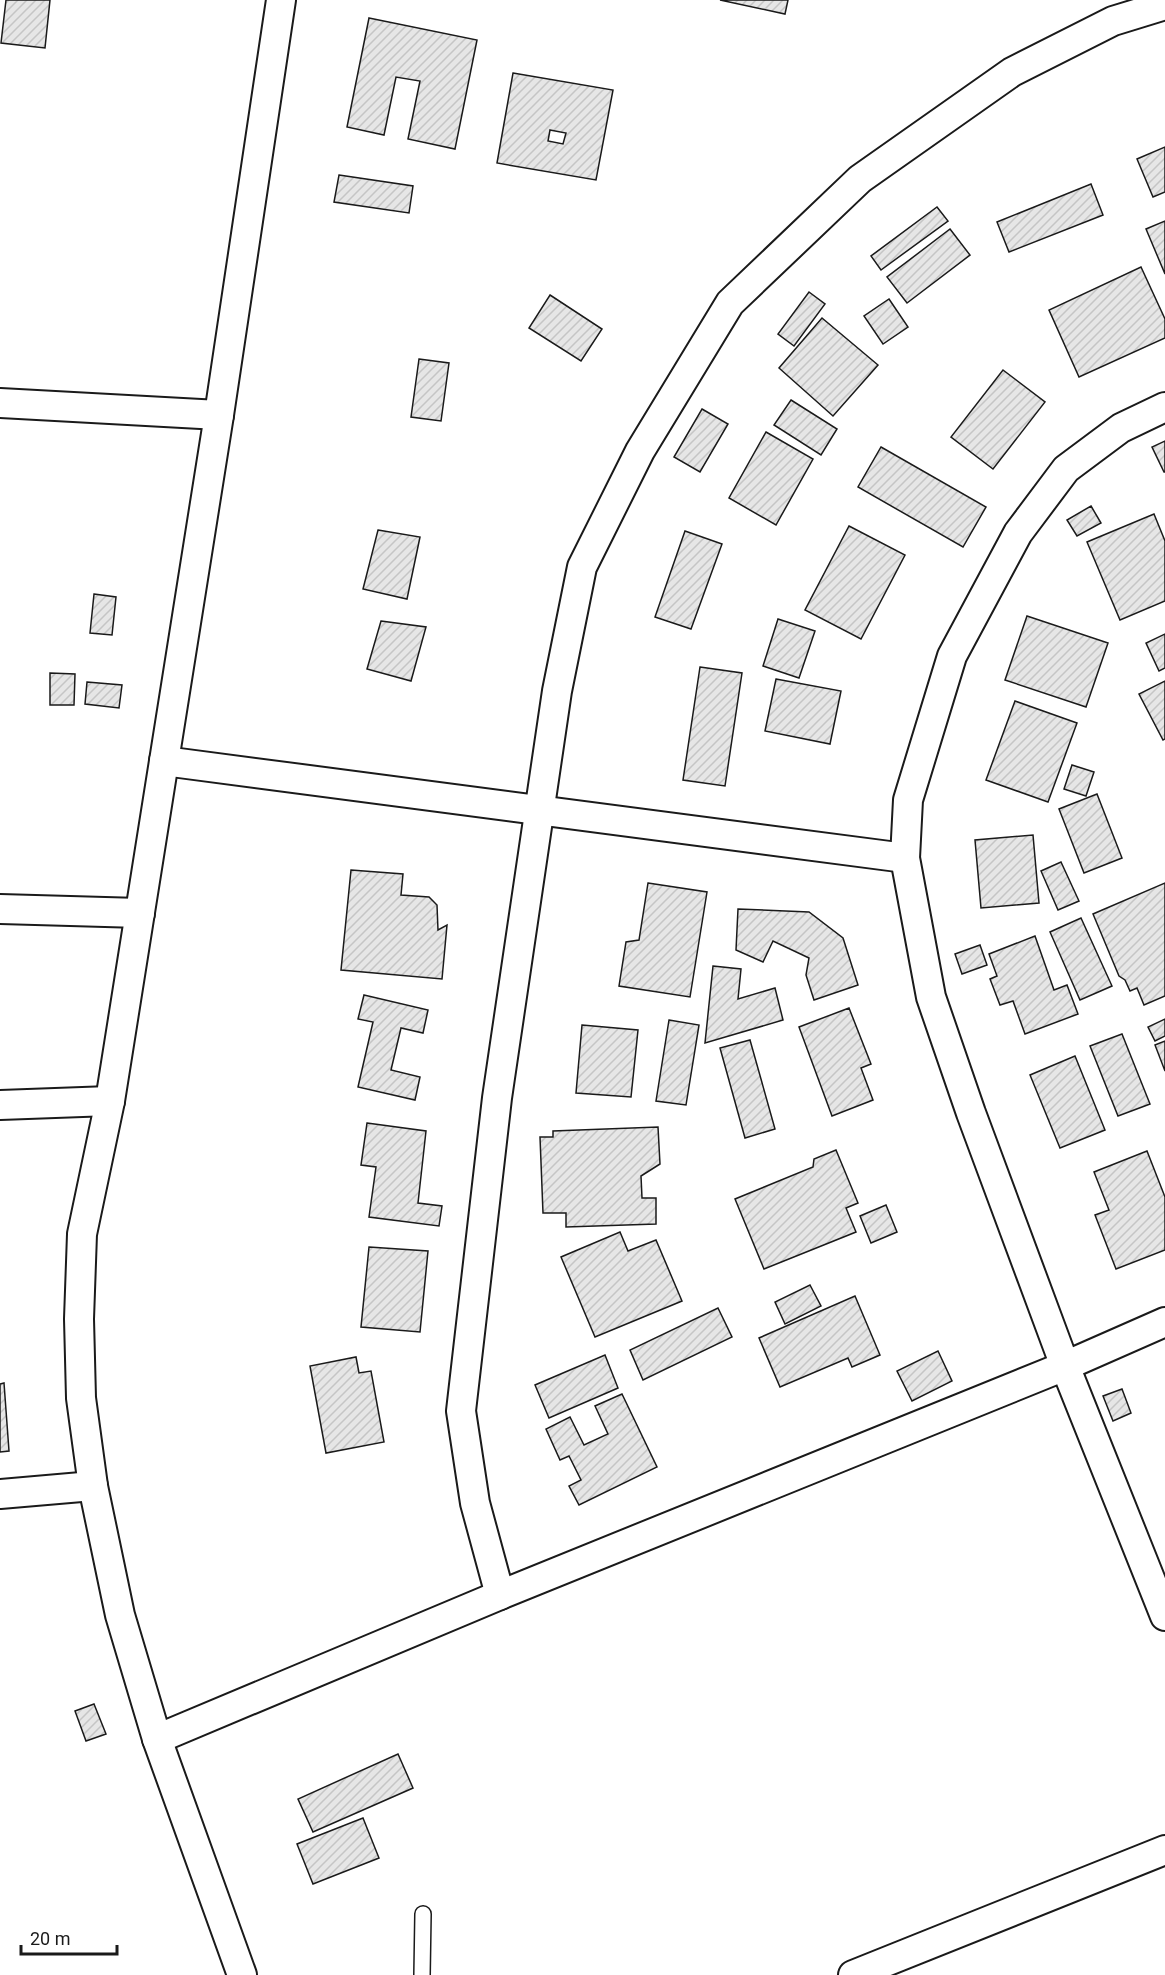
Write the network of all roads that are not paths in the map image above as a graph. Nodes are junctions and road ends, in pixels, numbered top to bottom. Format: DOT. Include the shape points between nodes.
graph roads {
  1 [pos="281,0"];
  2 [pos="1165,5"];
  3 [pos="0,403"];
  4 [pos="1165,407"];
  5 [pos="219,415"];
  6 [pos="164,762"];
  7 [pos="541,811"];
  8 [pos="905,858"];
  9 [pos="0,909"];
  10 [pos="140,913"];
  11 [pos="110,1101"];
  12 [pos="0,1105"];
  13 [pos="1165,1322"];
  14 [pos="1065,1366"];
  15 [pos="93,1486"];
  16 [pos="0,1494"];
  17 [pos="500,1595"];
  18 [pos="1165,1616"];
  19 [pos="157,1739"];
  20 [pos="1165,1850"];
  21 [pos="423,1914"];
  22 [pos="242,1975"];
  23 [pos="422,1975"];
  24 [pos="853,1975"];
  1 -- 5 [label="street"];
  2 -- 7 [label="street" via="1113,21 1012,72 860,179 730,303 640,451 582,567 557,691"];
  3 -- 5 [label="street"];
  4 -- 8 [label="street" via="1121,428 1066,470 1018,533 952,656 908,800"];
  5 -- 6 [label="street"];
  6 -- 7 [label="street"];
  6 -- 10 [label="street"];
  7 -- 8 [label="street"];
  7 -- 17 [label="street" via="497,1098 461,1411 475,1503"];
  8 -- 14 [label="street" via="930,997"];
  9 -- 10 [label="street"];
  10 -- 11 [label="street"];
  11 -- 12 [label="street"];
  11 -- 15 [label="street" via="82,1234 81,1398"];
  13 -- 14 [label="street"];
  14 -- 17 [label="street"];
  14 -- 18 [label="street"];
  15 -- 16 [label="street"];
  15 -- 19 [label="street" via="120,1616"];
  17 -- 19 [label="street"];
  19 -- 22 [label="street"];
  20 -- 24 [label="street"];
  21 -- 23 [label="lane"];
}
